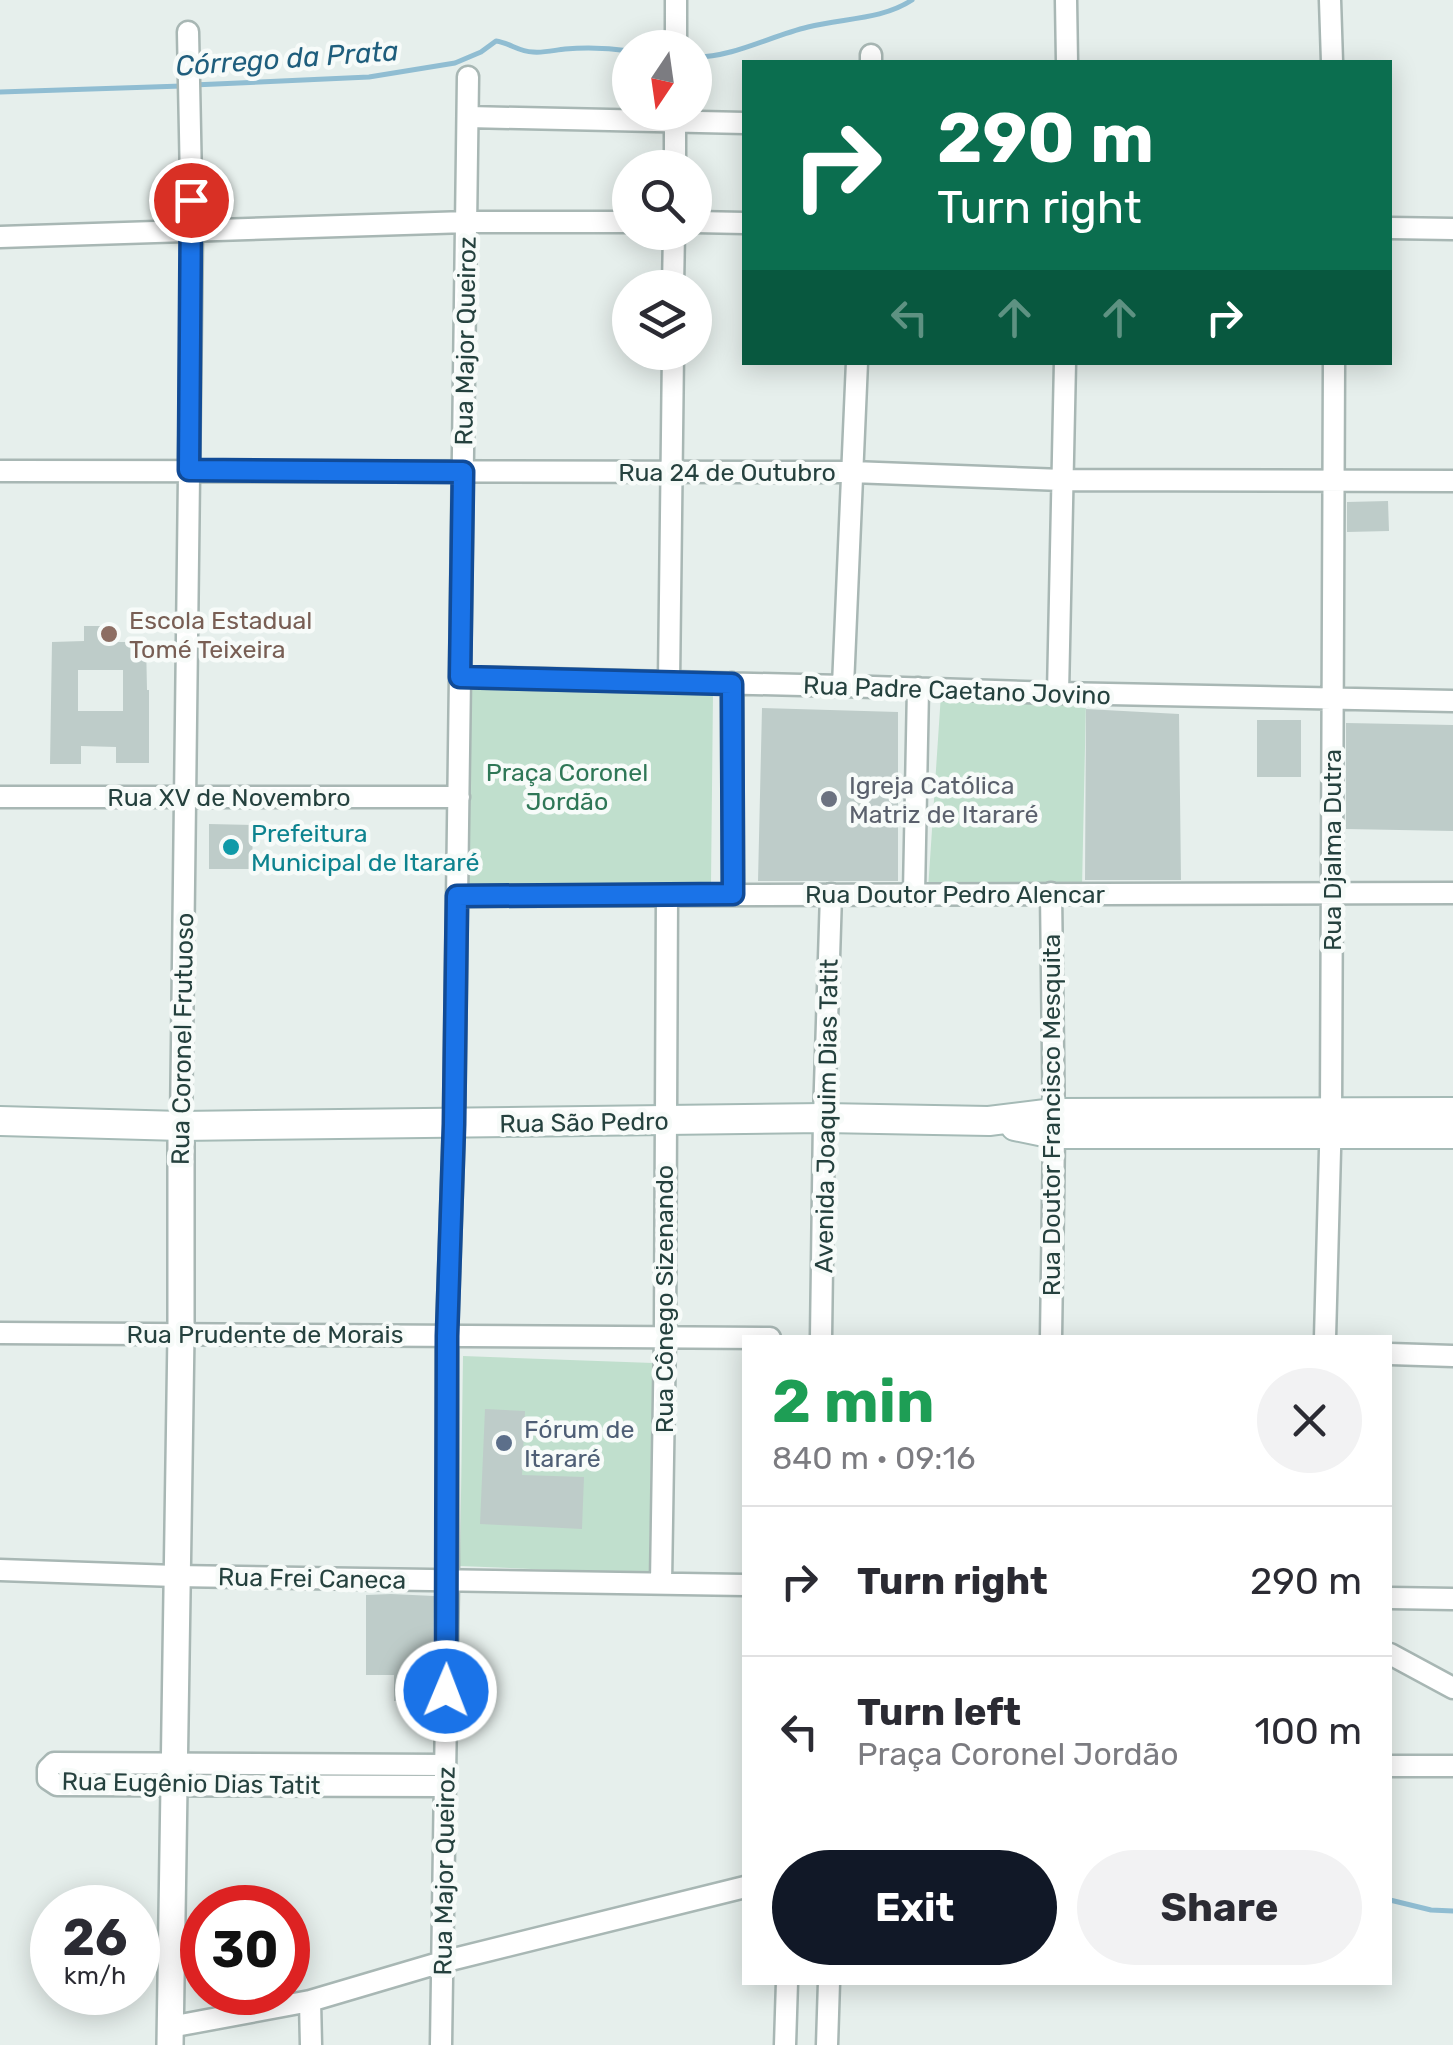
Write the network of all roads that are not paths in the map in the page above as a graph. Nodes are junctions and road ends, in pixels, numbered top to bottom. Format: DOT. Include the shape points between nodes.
graph roads {
  1 [pos="676,0"];
  2 [pos="1066,0"];
  3 [pos="1330,0"];
  4 [pos="676,30"];
  5 [pos="188,32"];
  6 [pos="1066,60"];
  7 [pos="1332,60"];
  8 [pos="468,78"];
  9 [pos="468,116"];
  10 [pos="612,117"];
  11 [pos="712,120"];
  12 [pos="742,123"];
  13 [pos="466,222"];
  14 [pos="612,222"];
  15 [pos="712,222"];
  16 [pos="742,223"];
  17 [pos="1392,228"];
  18 [pos="1453,229"];
  19 [pos="192,232"];
  20 [pos="0,236"];
  21 [pos="857,365"];
  22 [pos="1065,365"];
  23 [pos="1334,365"];
  24 [pos="673,370"];
  25 [pos="189,470"];
  26 [pos="0,471"];
  27 [pos="463,472"];
  28 [pos="671,472"];
  29 [pos="852,472"];
  30 [pos="1062,480"];
  31 [pos="1334,481"];
  32 [pos="1453,481"];
  33 [pos="460,677"];
  34 [pos="669,682"];
  35 [pos="732,684"];
  36 [pos="842,686"];
  37 [pos="918,688"];
  38 [pos="1058,694"];
  39 [pos="1333,698"];
  40 [pos="1453,700"];
  41 [pos="459,796"];
  42 [pos="0,797"];
  43 [pos="185,797"];
  44 [pos="914,893"];
  45 [pos="1051,893"];
  46 [pos="1453,893"];
  47 [pos="733,894"];
  48 [pos="831,894"];
  49 [pos="667,895"];
  50 [pos="1332,895"];
  51 [pos="457,896"];
  52 [pos="1453,1112"];
  53 [pos="824,1118"];
  54 [pos="665,1120"];
  55 [pos="0,1122"];
  56 [pos="1054,1123"];
  57 [pos="454,1124"];
  58 [pos="1331,1124"];
  59 [pos="181,1126"];
  60 [pos="1453,1134"];
  61 [pos="0,1333"];
  62 [pos="181,1334"];
  63 [pos="665,1335"];
  64 [pos="822,1335"];
  65 [pos="1051,1335"];
  66 [pos="1325,1335"];
  67 [pos="447,1336"];
  68 [pos="742,1337"];
  69 [pos="1392,1354"];
  70 [pos="1453,1356"];
  71 [pos="0,1570"];
  72 [pos="175,1576"];
  73 [pos="448,1579"];
  74 [pos="661,1582"];
  75 [pos="742,1585"];
  76 [pos="1392,1598"];
  77 [pos="1453,1599"];
  78 [pos="1392,1655"];
  79 [pos="1453,1688"];
  80 [pos="1392,1766"];
  81 [pos="1453,1766"];
  82 [pos="173,1774"];
  83 [pos="445,1776"];
  84 [pos="742,1888"];
  85 [pos="442,1962"];
  86 [pos="787,1985"];
  87 [pos="829,1985"];
  88 [pos="310,2001"];
  89 [pos="254,2015"];
  90 [pos="310,2015"];
  91 [pos="170,2036"];
  92 [pos="310,2045"];
  93 [pos="441,2045"];
  94 [pos="785,2045"];
  95 [pos="827,2045"];
  1 -- 4 [label="street"];
  2 -- 6 [label="street"];
  3 -- 7 [label="street"];
  5 -- 19 [label="street, Rua Coronel Frutuoso"];
  8 -- 9 [label="street, Rua Major Queiroz"];
  9 -- 10 [label="street"];
  9 -- 13 [label="street, Rua Major Queiroz"];
  11 -- 12 [label="street"];
  13 -- 14 [label="street"];
  13 -- 19 [label="street"];
  13 -- 27 [label="street, Rua Major Queiroz"];
  15 -- 16 [label="street"];
  17 -- 18 [label="street"];
  19 -- 20 [label="street"];
  19 -- 25 [label="street, Rua Coronel Frutuoso"];
  21 -- 29 [label="street"];
  22 -- 30 [label="street"];
  23 -- 31 [label="street, Rua Djalma Dutra"];
  24 -- 28 [label="street"];
  25 -- 26 [label="street, Rua 24 de Outubro"];
  25 -- 27 [label="street, Rua 24 de Outubro"];
  25 -- 43 [label="street, Rua Coronel Frutuoso"];
  27 -- 28 [label="street, Rua 24 de Outubro"];
  27 -- 33 [label="street, Rua Major Queiroz"];
  28 -- 29 [label="street, Rua 24 de Outubro"];
  28 -- 34 [label="street"];
  29 -- 30 [label="street, Rua 24 de Outubro"];
  29 -- 36 [label="street"];
  30 -- 31 [label="street, Rua 24 de Outubro"];
  30 -- 38 [label="street"];
  31 -- 32 [label="street, Rua 24 de Outubro"];
  31 -- 39 [label="street, Rua Djalma Dutra"];
  33 -- 34 [label="street, Rua Padre Caetano Jovino"];
  33 -- 41 [label="street, Rua Major Queiroz"];
  34 -- 35 [label="street, Rua Padre Caetano Jovino"];
  35 -- 36 [label="street, Rua Padre Caetano Jovino"];
  35 -- 47 [label="street"];
  36 -- 37 [label="street, Rua Padre Caetano Jovino"];
  37 -- 38 [label="street, Rua Padre Caetano Jovino"];
  37 -- 44 [label="street"];
  38 -- 39 [label="street, Rua Padre Caetano Jovino"];
  39 -- 40 [label="street, Rua Padre Caetano Jovino"];
  39 -- 50 [label="street, Rua Djalma Dutra"];
  41 -- 43 [label="street, Rua XV de Novembro"];
  41 -- 51 [label="street, Rua Major Queiroz"];
  42 -- 43 [label="street, Rua XV de Novembro"];
  43 -- 59 [label="street, Rua Coronel Frutuoso"];
  44 -- 45 [label="street, Rua Doutor Pedro Alencar"];
  44 -- 48 [label="street, Rua Doutor Pedro Alencar"];
  45 -- 50 [label="street, Rua Doutor Pedro Alencar"];
  45 -- 56 [label="street, Rua Doutor Francisco Mesquita"];
  46 -- 50 [label="street, Rua Doutor Pedro Alencar"];
  47 -- 48 [label="street, Rua Doutor Pedro Alencar"];
  47 -- 49 [label="street, Rua Doutor Pedro Alencar"];
  48 -- 53 [label="street, Avenida Joaquim Dias Tatit"];
  49 -- 51 [label="street, Rua Doutor Pedro Alencar"];
  49 -- 54 [label="street, Rua Cônego Sizenando"];
  50 -- 58 [label="street, Rua Djalma Dutra"];
  51 -- 57 [label="street, Rua Major Queiroz"];
  52 -- 58 [label="main road, Rua São Pedro"];
  53 -- 54 [label="main road, Rua São Pedro"];
  53 -- 56 [label="main road, Rua São Pedro"];
  53 -- 64 [label="street, Avenida Joaquim Dias Tatit"];
  54 -- 57 [label="main road, Rua São Pedro"];
  54 -- 63 [label="street, Rua Cônego Sizenando"];
  55 -- 59 [label="main road, Rua São Pedro"];
  56 -- 58 [label="main road, Rua São Pedro"];
  56 -- 65 [label="street, Rua Doutor Francisco Mesquita"];
  57 -- 59 [label="main road, Rua São Pedro"];
  57 -- 67 [label="street, Rua Major Queiroz"];
  58 -- 60 [label="main road, Rua São Pedro"];
  58 -- 66 [label="street, Rua Djalma Dutra"];
  59 -- 62 [label="street, Rua Coronel Frutuoso"];
  61 -- 62 [label="street, Rua Prudente de Morais"];
  62 -- 67 [label="street, Rua Prudente de Morais"];
  62 -- 72 [label="street, Rua Coronel Frutuoso"];
  63 -- 67 [label="street, Rua Prudente de Morais"];
  63 -- 68 [label="street, Rua Prudente de Morais"];
  63 -- 74 [label="street, Rua Cônego Sizenando"];
  67 -- 73 [label="street, Rua Major Queiroz"];
  69 -- 70 [label="street"];
  71 -- 72 [label="street, Rua Frei Caneca"];
  72 -- 73 [label="street, Rua Frei Caneca"];
  72 -- 82 [label="street, Rua Coronel Frutuoso"];
  73 -- 74 [label="street, Rua Frei Caneca"];
  73 -- 83 [label="street, Rua Major Queiroz"];
  74 -- 75 [label="street, Rua Frei Caneca"];
  76 -- 77 [label="street"];
  78 -- 79 [label="street"];
  80 -- 81 [label="street"];
  82 -- 82 [label="street, Rua Eugênio Dias Tatit" via="54,1763 48,1780 57,1785"];
  82 -- 83 [label="street, Rua Eugênio Dias Tatit"];
  82 -- 91 [label="street, Rua Coronel Frutuoso"];
  83 -- 85 [label="street, Rua Major Queiroz"];
  84 -- 85 [label="street"];
  85 -- 88 [label="street"];
  85 -- 93 [label="street, Rua Major Queiroz"];
  86 -- 94 [label="street"];
  87 -- 95 [label="street"];
  89 -- 91 [label="street"];
  90 -- 92 [label="street"];
}
